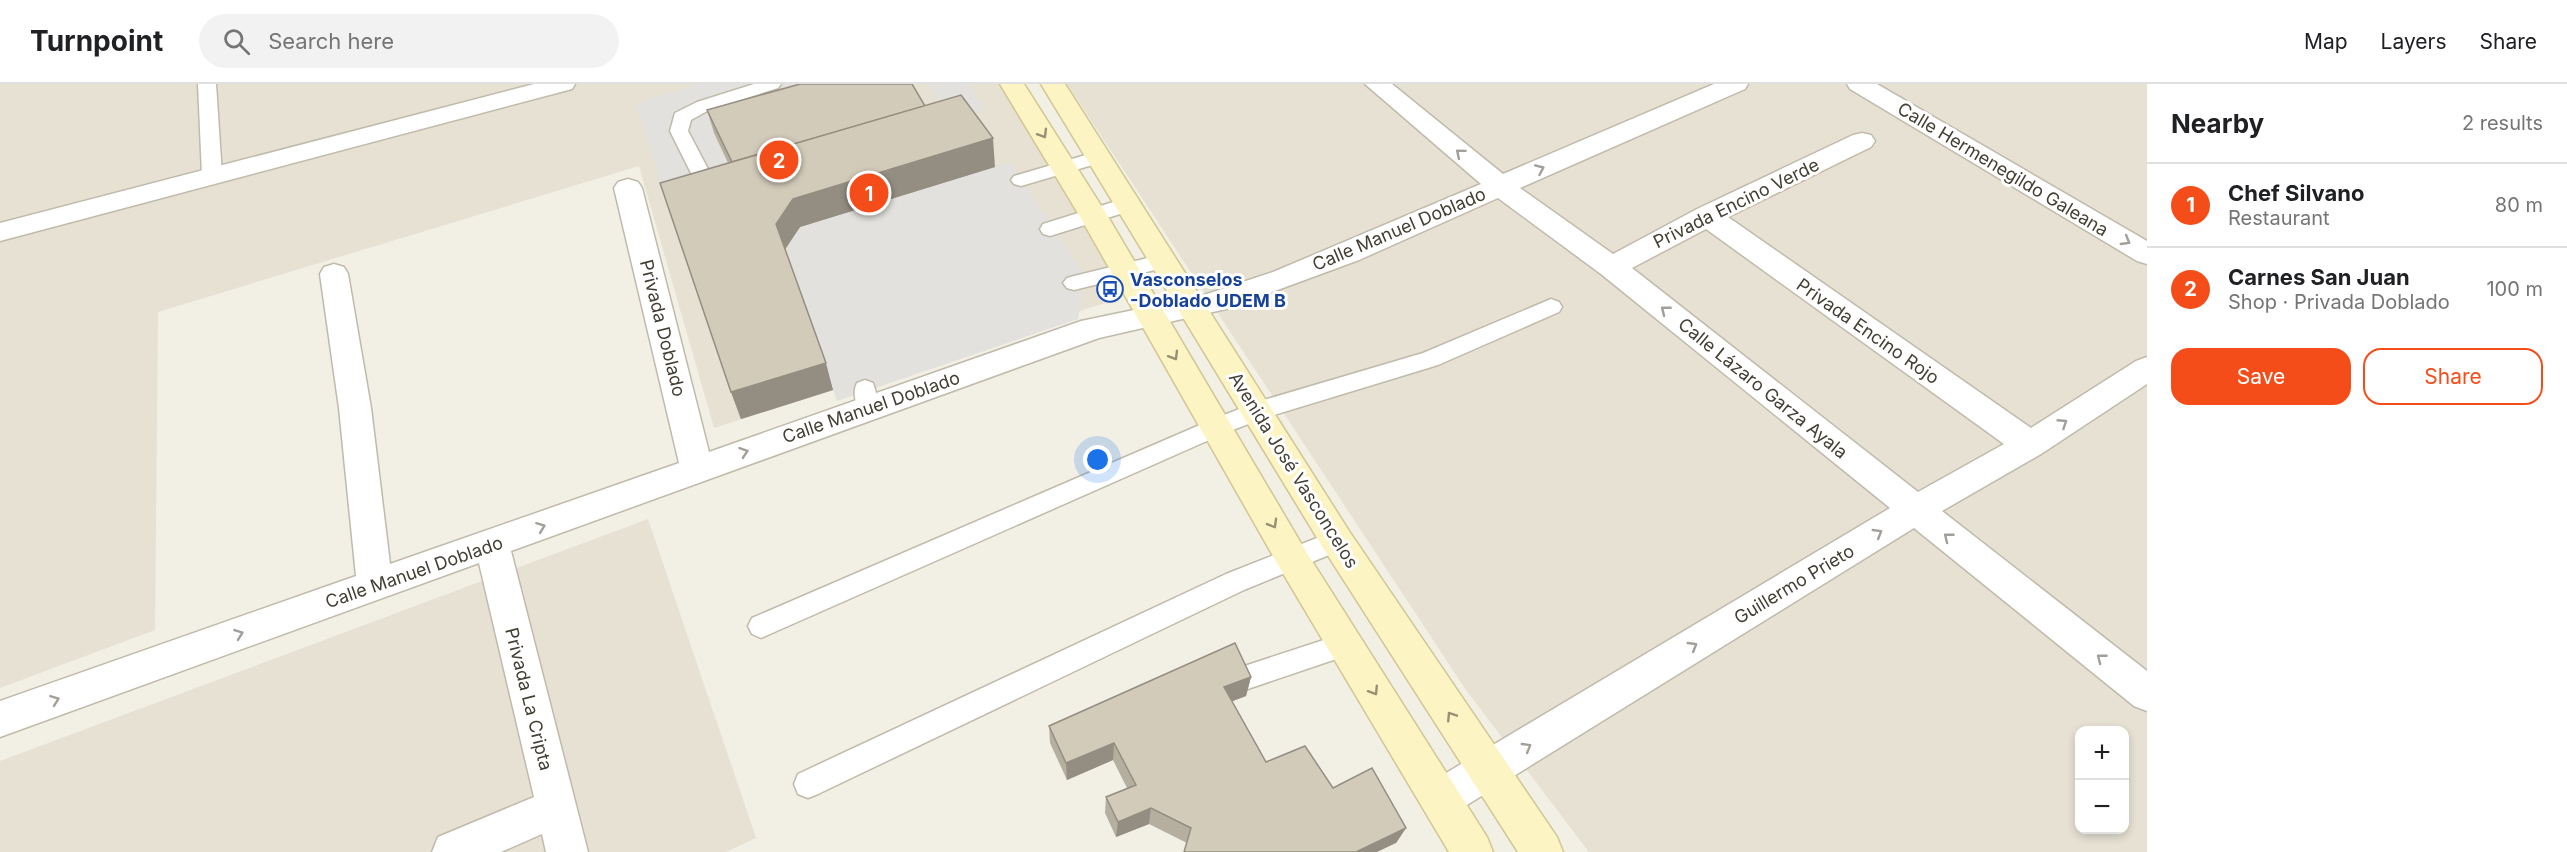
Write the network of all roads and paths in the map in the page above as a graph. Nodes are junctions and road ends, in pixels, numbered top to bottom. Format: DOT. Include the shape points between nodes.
graph roads {
  1 [pos="207,84"];
  2 [pos="563,84"];
  3 [pos="772,84"];
  4 [pos="1012,84"];
  5 [pos="1053,84"];
  6 [pos="1377,84"];
  7 [pos="1736,84"];
  8 [pos="1859,84"];
  9 [pos="1862,141"];
  10 [pos="1099,157"];
  11 [pos="1062,167"];
  12 [pos="698,169"];
  13 [pos="212,176"];
  14 [pos="1021,180"];
  15 [pos="1500,186"];
  16 [pos="628,188"];
  17 [pos="1129,204"];
  18 [pos="1093,215"];
  19 [pos="1707,216"];
  20 [pos="1050,229"];
  21 [pos="0,232"];
  22 [pos="2147,254"];
  23 [pos="1164,261"];
  24 [pos="1611,267"];
  25 [pos="1125,270"];
  26 [pos="334,274"];
  27 [pos="1074,283"];
  28 [pos="1551,307"];
  29 [pos="1194,309"];
  30 [pos="1149,315"];
  31 [pos="2147,369"];
  32 [pos="1257,411"];
  33 [pos="1217,427"];
  34 [pos="2030,445"];
  35 [pos="697,468"];
  36 [pos="1915,510"];
  37 [pos="1337,541"];
  38 [pos="492,546"];
  39 [pos="1293,560"];
  40 [pos="375,585"];
  41 [pos="761,626"];
  42 [pos="1345,645"];
  43 [pos="1239,680"];
  44 [pos="2147,694"];
  45 [pos="0,719"];
  46 [pos="1487,771"];
  47 [pos="808,784"];
  48 [pos="1440,799"];
  49 [pos="555,808"];
  50 [pos="453,852"];
  51 [pos="567,852"];
  52 [pos="1472,852"];
  53 [pos="1542,852"];
  1 -- 13 [label="lane"];
  2 -- 13 [label="street"];
  3 -- 12 [label="lane" via="703,106 682,117 679,131"];
  4 -- 11 [label="main road, one-way"];
  5 -- 10 [label="main road, Avenida José Vasconcelos"];
  15 -- 6 [label="street, Calle Lázaro Garza Ayala, one-way"];
  15 -- 7 [label="street, Calle Manuel Doblado, one-way"];
  8 -- 22 [label="street, Calle Hermenegildo Galeana, one-way"];
  9 -- 19 [label="street, Privada Encino Verde"];
  10 -- 11 [label="lane"];
  10 -- 17 [label="main road, Avenida José Vasconcelos"];
  11 -- 14 [label="lane"];
  11 -- 18 [label="main road"];
  13 -- 21 [label="street"];
  15 -- 24 [label="street, Calle Lázaro Garza Ayala"];
  15 -- 29 [label="street, Calle Manuel Doblado" via="1422,221"];
  16 -- 35 [label="street, Privada Doblado"];
  17 -- 18 [label="lane"];
  17 -- 23 [label="main road, Avenida José Vasconcelos"];
  18 -- 20 [label="lane"];
  18 -- 25 [label="main road"];
  19 -- 24 [label="street, Privada Encino Verde"];
  19 -- 34 [label="street, Privada Encino Rojo"];
  23 -- 25 [label="lane"];
  23 -- 29 [label="main road, Avenida José Vasconcelos"];
  36 -- 24 [label="street, Calle Lázaro Garza Ayala, one-way"];
  25 -- 27 [label="lane"];
  25 -- 30 [label="main road"];
  26 -- 40 [label="street" via="355,408"];
  28 -- 32 [label="lane" via="1430,359"];
  29 -- 30 [label="street, Calle Manuel Doblado"];
  29 -- 32 [label="main road, Avenida José Vasconcelos"];
  30 -- 33 [label="main road, one-way"];
  35 -- 30 [label="street, Calle Manuel Doblado, one-way" via="867,399"];
  34 -- 31 [label="street, Guillermo Prieto, one-way"];
  32 -- 33 [label="lane"];
  32 -- 37 [label="main road, Avenida José Vasconcelos"];
  33 -- 39 [label="main road, one-way"];
  33 -- 41 [label="lane"];
  34 -- 36 [label="street, Guillermo Prieto"];
  38 -- 35 [label="street, Calle Manuel Doblado, one-way"];
  44 -- 36 [label="street, Calle Lázaro Garza Ayala, one-way"];
  46 -- 36 [label="street, Guillermo Prieto, one-way"];
  37 -- 39 [label="lane"];
  46 -- 37 [label="main road, Avenida José Vasconcelos, one-way"];
  38 -- 40 [label="street, Calle Manuel Doblado"];
  38 -- 49 [label="street, Privada La Cripta"];
  39 -- 42 [label="main road"];
  39 -- 47 [label="lane" via="1235,582"];
  45 -- 40 [label="street, Calle Manuel Doblado, one-way"];
  42 -- 43 [label="lane"];
  42 -- 48 [label="main road, one-way"];
  46 -- 48 [label="street, Guillermo Prieto"];
  46 -- 53 [label="main road, Avenida José Vasconcelos"];
  48 -- 52 [label="main road"];
  49 -- 50 [label="street"];
  49 -- 51 [label="street, Privada La Cripta"];
}
